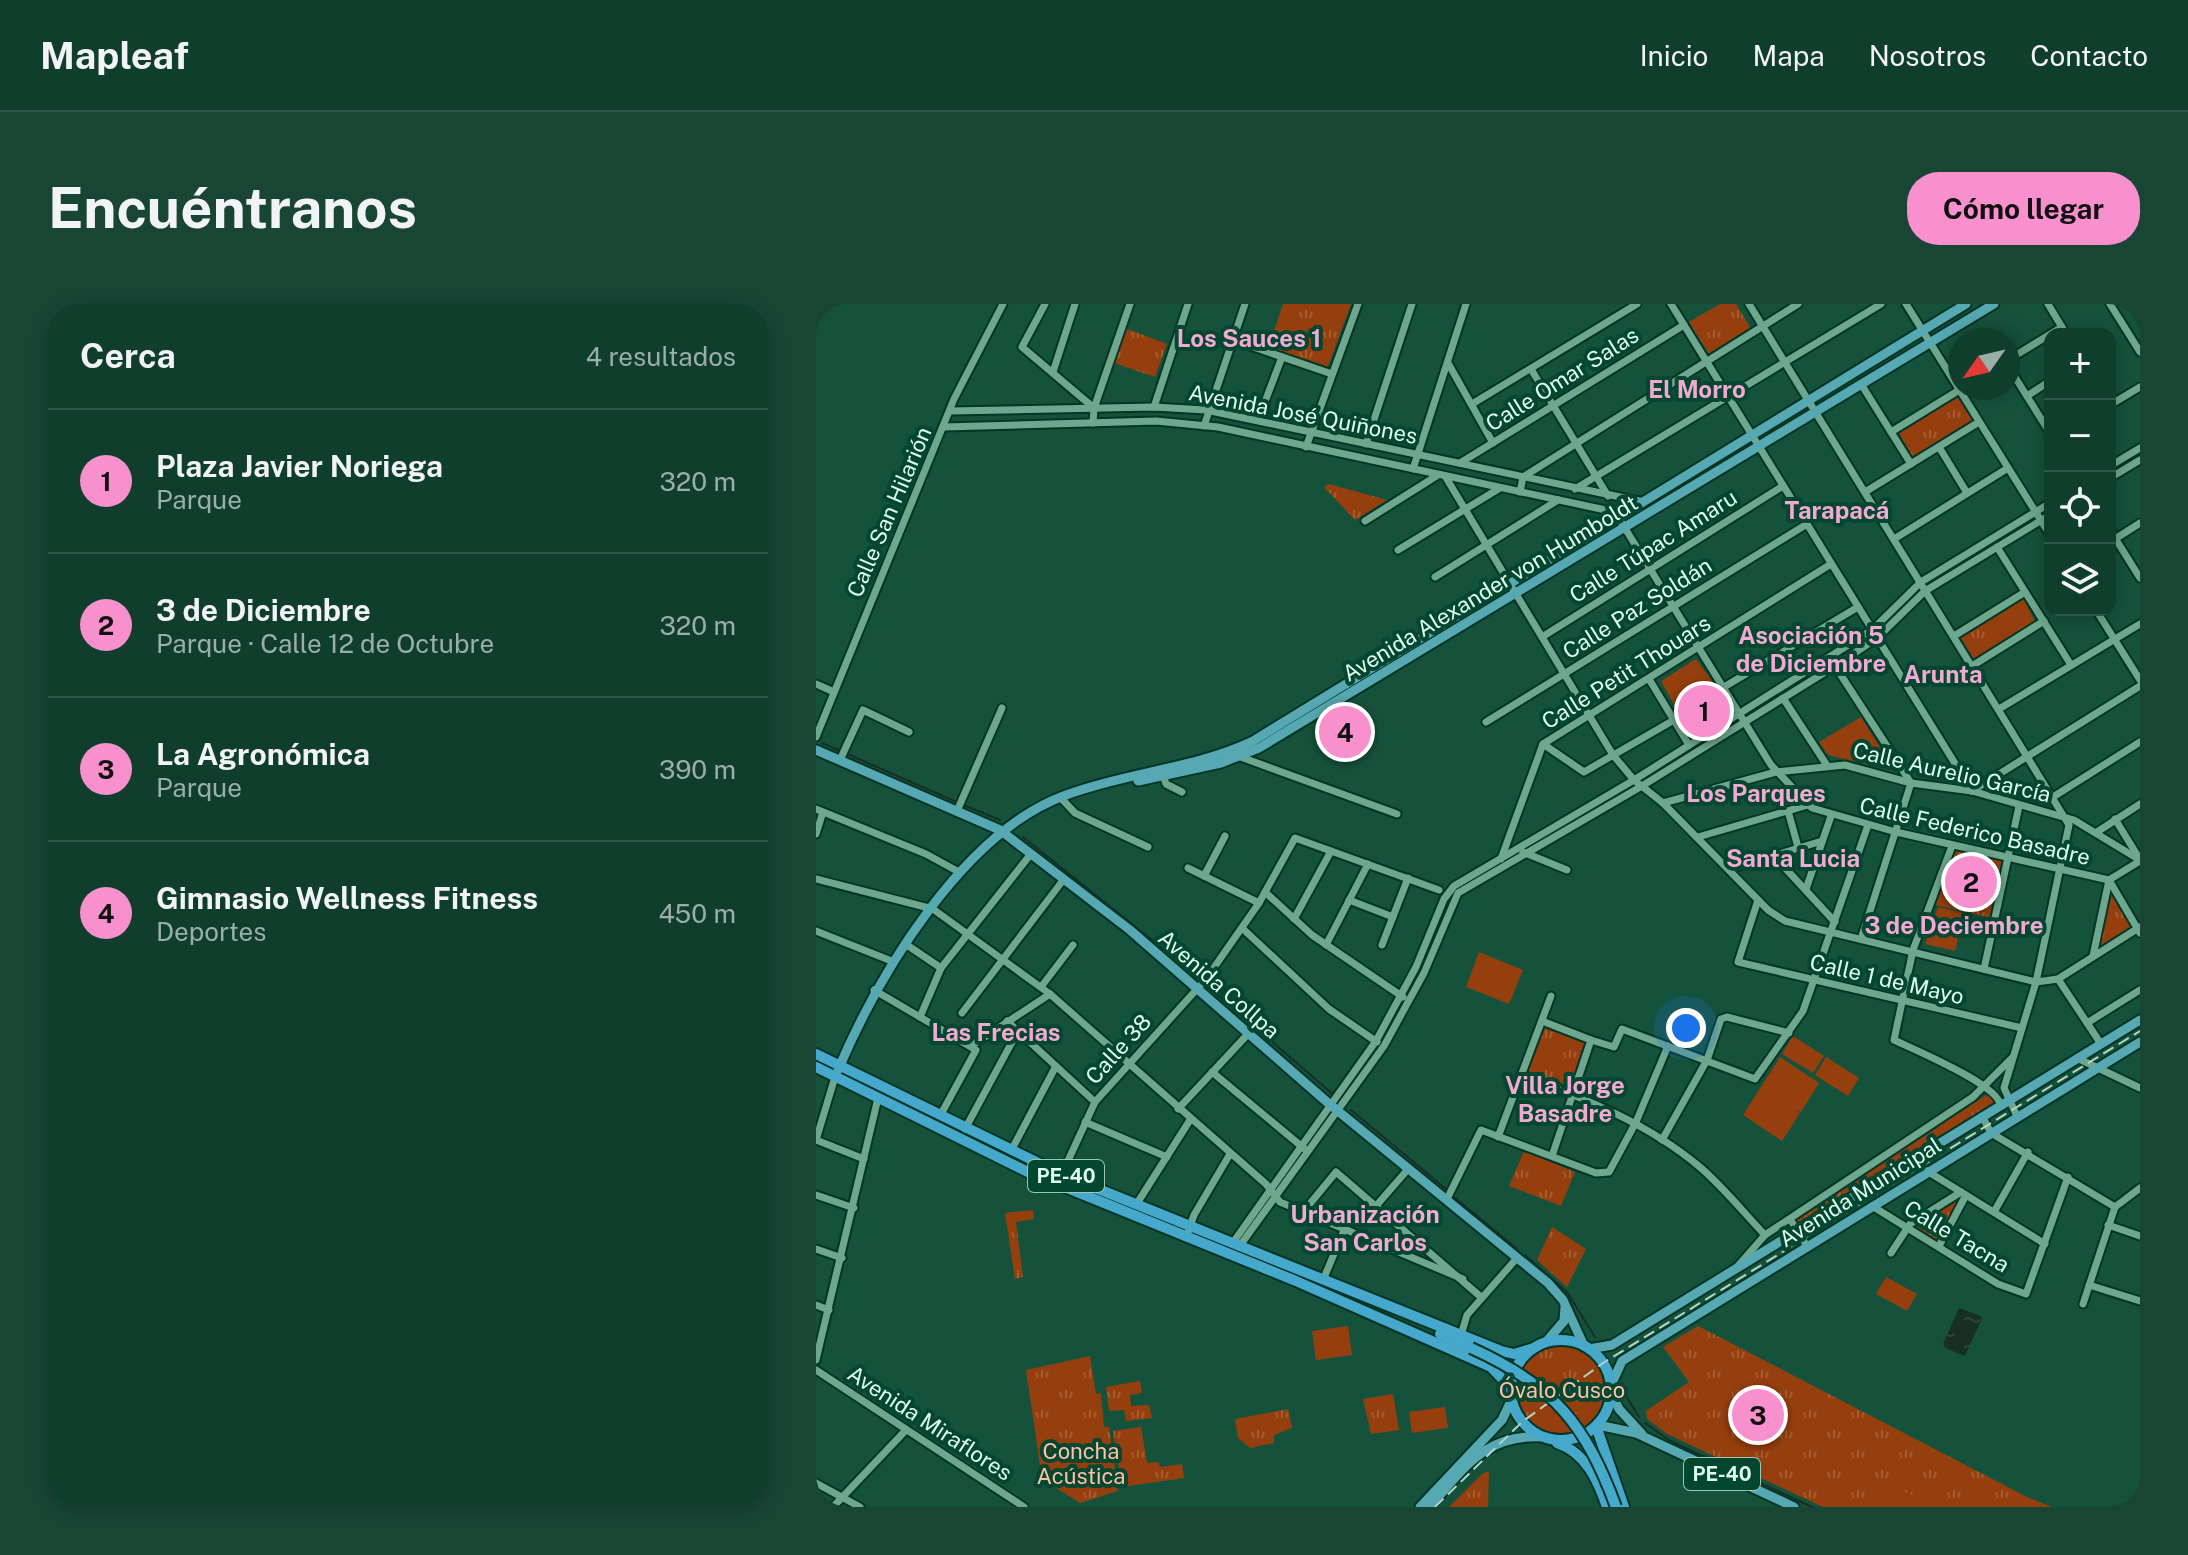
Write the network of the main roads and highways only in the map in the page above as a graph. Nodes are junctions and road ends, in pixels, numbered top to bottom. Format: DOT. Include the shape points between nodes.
graph roads {
  1 [pos="1966,304"];
  2 [pos="1994,304"];
  3 [pos="1512,590"];
  4 [pos="816,750"];
  5 [pos="1002,832"];
  6 [pos="2140,1020"];
  7 [pos="2140,1042"];
  8 [pos="816,1054"];
  9 [pos="816,1067"];
  10 [pos="837,1072"];
  11 [pos="1059,1180"];
  12 [pos="1188,1233"];
  13 [pos="1563,1300"];
  14 [pos="1377,1303"];
  15 [pos="1375,1316"];
  16 [pos="1546,1342"];
  17 [pos="1586,1347"];
  18 [pos="1471,1348"];
  19 [pos="1534,1348"];
  20 [pos="1611,1389"];
  21 [pos="1512,1394"];
  22 [pos="1597,1426"];
  23 [pos="1546,1438"];
  24 [pos="1650,1441"];
  25 [pos="1420,1507"];
  26 [pos="1429,1507"];
  27 [pos="1607,1507"];
  28 [pos="1616,1507"];
  29 [pos="1624,1507"];
  30 [pos="1794,1507"];
  1 -- 3 [label="main road, Avenida Alexander von Humboldt" via="1620,517"];
  2 -- 3 [label="main road, Avenida Alexander von Humboldt" via="1626,528"];
  3 -- 5 [label="main road, Avenida Alexander von Humboldt" via="1237,754 1062,799"];
  4 -- 5 [label="main road, Avenida Collpa"];
  5 -- 10 [label="main road, Avenida Alexander von Humboldt" via="959,872 874,990"];
  5 -- 13 [label="main road, Avenida Collpa" via="1130,930"];
  6 -- 17 [label="main road, Avenida Municipal" via="1612,1345"];
  7 -- 20 [label="main road, Avenida Municipal" via="1622,1361"];
  8 -- 10 [label="highway, PE-40"];
  9 -- 10 [label="highway, PE-40"];
  10 -- 11 [label="highway, PE-40" via="940,1116"];
  10 -- 11 [label="highway, PE-40" via="878,1098"];
  11 -- 12 [label="highway, PE-40"];
  11 -- 12 [label="highway, PE-40" via="1136,1205"];
  12 -- 14 [label="highway, PE-40" via="1235,1246"];
  12 -- 15 [label="highway, PE-40"];
  13 -- 16 [label="main road" via="1564,1321"];
  13 -- 17 [label="main road, Avenida Collpa"];
  14 -- 18 [label="highway"];
  14 -- 19 [label="highway, PE-40" via="1507,1353"];
  15 -- 18 [label="highway"];
  15 -- 21 [label="highway, PE-40" via="1491,1367"];
  16 -- 17 [label="highway"];
  16 -- 19 [label="highway"];
  17 -- 20 [label="highway" via="1603,1363"];
  18 -- 28 [label="highway, bridge" via="1518,1371 1558,1402 1587,1441"];
  19 -- 21 [label="highway" via="1515,1370"];
  20 -- 22 [label="highway" via="1606,1414"];
  20 -- 24 [label="main road, PE-40" via="1619,1409"];
  21 -- 23 [label="highway" via="1522,1422"];
  21 -- 25 [label="main road" via="1502,1420"];
  22 -- 23 [label="highway" via="1574,1439"];
  22 -- 24 [label="main road, PE-40"];
  22 -- 29 [label="highway"];
  23 -- 26 [label="main road" via="1517,1436 1494,1444"];
  23 -- 27 [label="highway" via="1581,1458"];
  24 -- 30 [label="main road, PE-40"];
}
